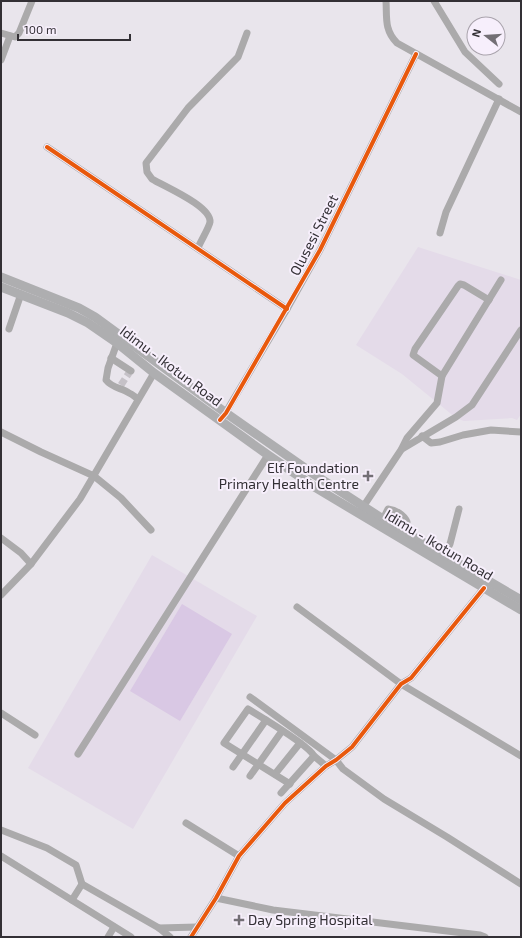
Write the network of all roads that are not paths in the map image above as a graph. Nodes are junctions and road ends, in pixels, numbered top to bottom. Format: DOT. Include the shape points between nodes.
graph roads {
  1 [pos="32,1"];
  2 [pos="386,1"];
  3 [pos="434,1"];
  4 [pos="1,33"];
  5 [pos="247,33"];
  6 [pos="10,36"];
  7 [pos="416,54"];
  8 [pos="1,60"];
  9 [pos="499,84"];
  10 [pos="499,99"];
  11 [pos="521,112"];
  12 [pos="47,147"];
  13 [pos="440,233"];
  14 [pos="198,248"];
  15 [pos="1,276"];
  16 [pos="501,280"];
  17 [pos="1,287"];
  18 [pos="21,294"];
  19 [pos="489,300"];
  20 [pos="287,309"];
  21 [pos="8,329"];
  22 [pos="521,330"];
  23 [pos="117,343"];
  24 [pos="111,358"];
  25 [pos="139,360"];
  26 [pos="154,373"];
  27 [pos="442,376"];
  28 [pos="138,399"];
  29 [pos="223,417"];
  30 [pos="1,432"];
  31 [pos="521,432"];
  32 [pos="422,436"];
  33 [pos="401,450"];
  34 [pos="268,455"];
  35 [pos="94,476"];
  36 [pos="459,509"];
  37 [pos="361,510"];
  38 [pos="151,530"];
  39 [pos="1,538"];
  40 [pos="444,555"];
  41 [pos="31,564"];
  42 [pos="466,572"];
  43 [pos="484,588"];
  44 [pos="1,595"];
  45 [pos="521,600"];
  46 [pos="297,607"];
  47 [pos="521,610"];
  48 [pos="401,684"];
  49 [pos="250,697"];
  50 [pos="1,713"];
  51 [pos="266,720"];
  52 [pos="282,731"];
  53 [pos="35,735"];
  54 [pos="300,743"];
  55 [pos="78,754"];
  56 [pos="242,754"];
  57 [pos="314,756"];
  58 [pos="521,756"];
  59 [pos="336,760"];
  60 [pos="259,764"];
  61 [pos="326,766"];
  62 [pos="233,767"];
  63 [pos="275,774"];
  64 [pos="250,776"];
  65 [pos="290,784"];
  66 [pos="281,794"];
  67 [pos="186,823"];
  68 [pos="1,830"];
  69 [pos="1,856"];
  70 [pos="239,856"];
  71 [pos="82,884"];
  72 [pos="521,884"];
  73 [pos="216,898"];
  74 [pos="72,900"];
  75 [pos="114,927"];
  76 [pos="197,927"];
  77 [pos="159,928"];
  78 [pos="108,937"];
  79 [pos="131,937"];
  80 [pos="170,937"];
  81 [pos="191,937"];
  82 [pos="485,937"];
  1 -- 6 [label="street" via="19,33 15,37"];
  2 -- 7 [label="street" via="387,29 391,38"];
  3 -- 9 [label="street" via="465,52"];
  4 -- 6 [label="street"];
  5 -- 14 [label="street" via="238,58 188,108 146,163 147,172 152,179 198,205 207,213 210,222"];
  6 -- 8 [label="street"];
  7 -- 10 [label="street"];
  7 -- 20 [label="street, Olusesi Street" via="320,250"];
  10 -- 11 [label="street"];
  10 -- 13 [label="street" via="446,212"];
  12 -- 14 [label="street"];
  14 -- 20 [label="street"];
  15 -- 29 [label="main road" via="95,317"];
  16 -- 19 [label="street"];
  17 -- 18 [label="main road, Idimu - Ikotun Road"];
  18 -- 21 [label="street"];
  18 -- 23 [label="main road, Idimu - Ikotun Road" via="68,312"];
  19 -- 27 [label="street"];
  19 -- 27 [label="street" via="460,284 415,349 413,355"];
  20 -- 29 [label="street, Olusesi Street"];
  22 -- 32 [label="street" via="472,406"];
  23 -- 24 [label="street"];
  23 -- 25 [label="main road, Idimu - Ikotun Road"];
  24 -- 25 [label="street" via="130,372"];
  24 -- 28 [label="street" via="106,380"];
  25 -- 26 [label="main road, Idimu - Ikotun Road"];
  26 -- 28 [label="street"];
  26 -- 29 [label="main road, Idimu - Ikotun Road"];
  27 -- 33 [label="street" via="437,404 406,438"];
  28 -- 35 [label="street"];
  29 -- 34 [label="main road, Idimu - Ikotun Road"];
  29 -- 37 [label="main road" via="315,475"];
  30 -- 35 [label="street"];
  31 -- 32 [label="street" via="491,430 431,443"];
  32 -- 33 [label="street"];
  33 -- 37 [label="street"];
  34 -- 37 [label="main road, Idimu - Ikotun Road" via="316,488"];
  34 -- 55 [label="street"];
  35 -- 38 [label="street" via="121,498"];
  35 -- 41 [label="street" via="80,499"];
  36 -- 40 [label="street" via="450,544"];
  37 -- 40 [label="main road" via="383,519"];
  37 -- 42 [label="main road, Idimu - Ikotun Road"];
  39 -- 41 [label="street"];
  40 -- 42 [label="main road"];
  41 -- 44 [label="street"];
  42 -- 43 [label="main road, Idimu - Ikotun Road"];
  42 -- 45 [label="main road"];
  43 -- 47 [label="main road, Idimu - Ikotun Road"];
  43 -- 48 [label="street" via="410,678"];
  46 -- 48 [label="street"];
  48 -- 58 [label="street"];
  48 -- 59 [label="street" via="352,747"];
  49 -- 59 [label="street"];
  50 -- 53 [label="street"];
  51 -- 52 [label="street"];
  51 -- 56 [label="street"];
  51 -- 56 [label="street" via="248,709 224,743"];
  52 -- 54 [label="street"];
  52 -- 60 [label="street"];
  54 -- 57 [label="street"];
  54 -- 63 [label="street"];
  56 -- 60 [label="street"];
  56 -- 62 [label="street"];
  57 -- 61 [label="street"];
  57 -- 65 [label="street"];
  59 -- 61 [label="street"];
  59 -- 72 [label="street" via="343,769 384,799"];
  60 -- 63 [label="street"];
  60 -- 64 [label="street"];
  61 -- 70 [label="street" via="285,803"];
  63 -- 65 [label="street"];
  65 -- 66 [label="street"];
  67 -- 70 [label="street"];
  68 -- 71 [label="street" via="47,848 76,865"];
  69 -- 74 [label="street"];
  70 -- 73 [label="street"];
  71 -- 74 [label="street"];
  71 -- 77 [label="street"];
  73 -- 76 [label="street"];
  73 -- 82 [label="street" via="273,910"];
  74 -- 75 [label="street"];
  75 -- 78 [label="street"];
  75 -- 79 [label="street"];
  76 -- 77 [label="street"];
  76 -- 81 [label="street"];
  77 -- 80 [label="street"];
}
